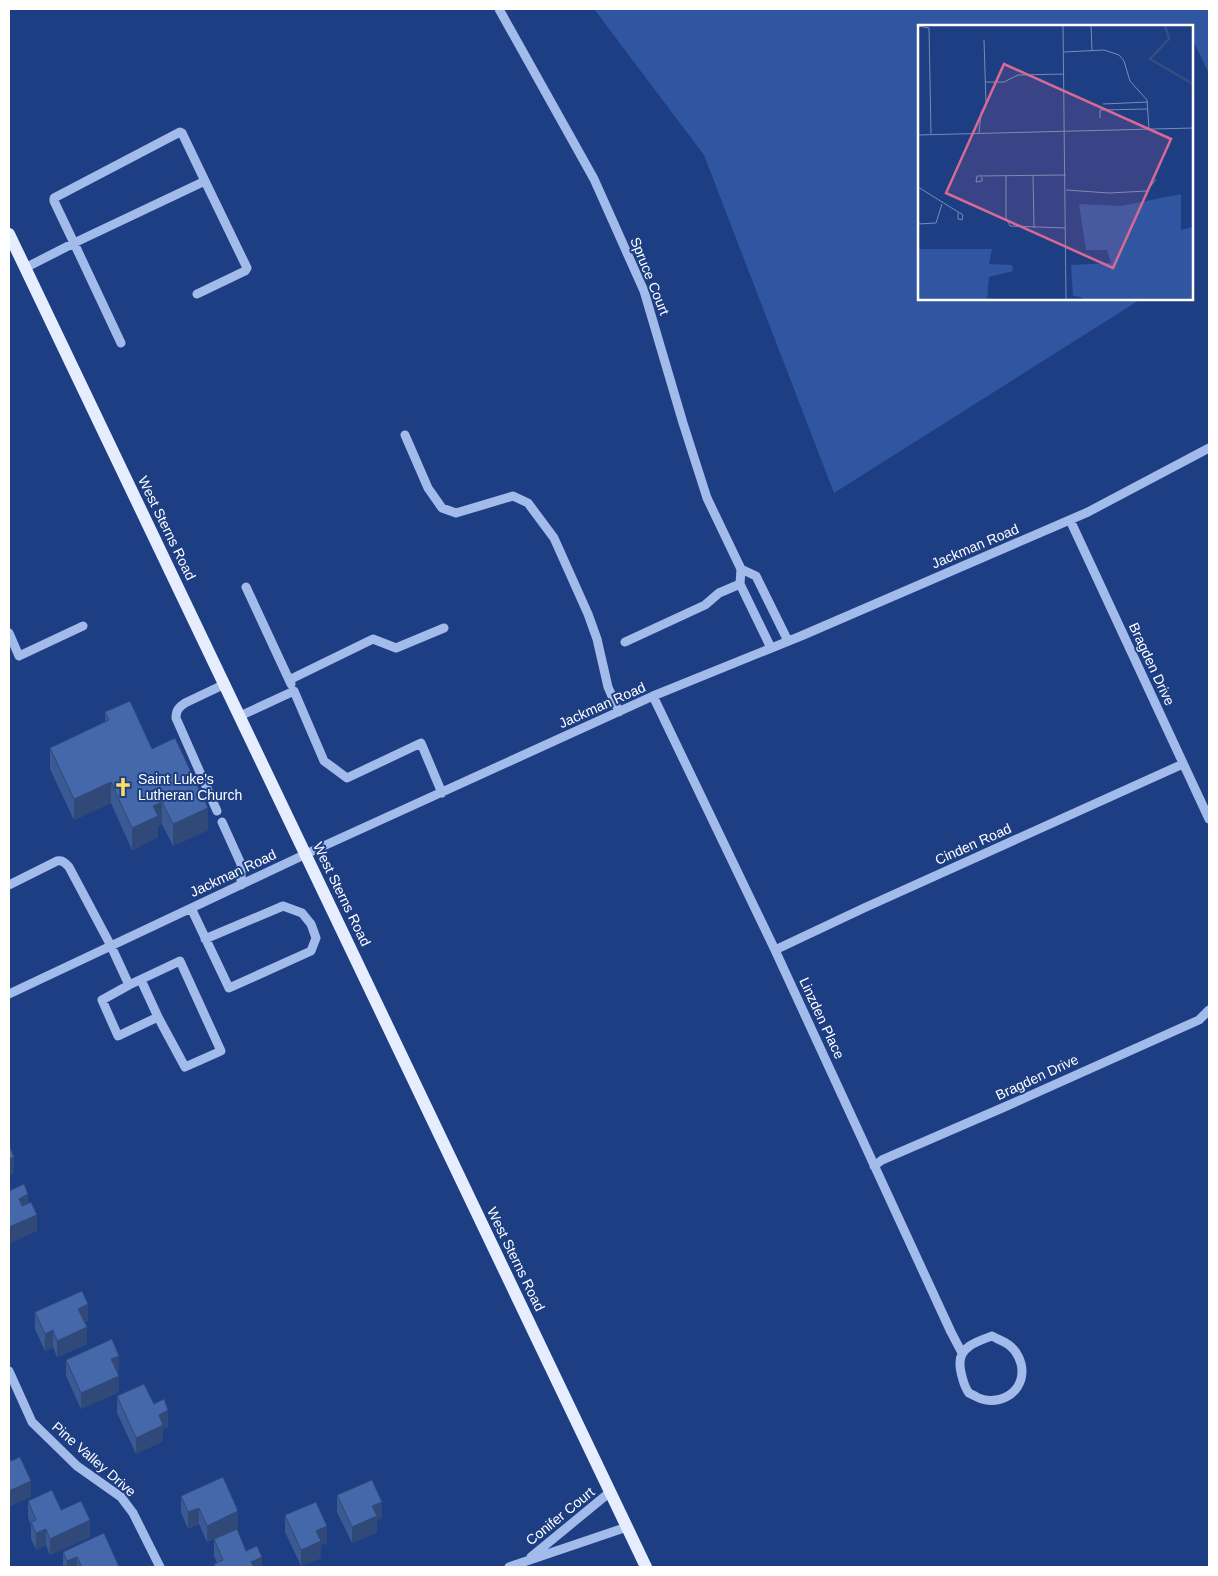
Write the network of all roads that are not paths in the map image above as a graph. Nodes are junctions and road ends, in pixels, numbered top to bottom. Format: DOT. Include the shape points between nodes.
graph roads {
  1 [pos="499,9"];
  2 [pos="205,181"];
  3 [pos="9,234"];
  4 [pos="74,244"];
  5 [pos="25,268"];
  6 [pos="197,294"];
  7 [pos="122,343"];
  8 [pos="405,436"];
  9 [pos="1209,448"];
  10 [pos="1070,520"];
  11 [pos="741,569"];
  12 [pos="740,584"];
  13 [pos="246,587"];
  14 [pos="83,626"];
  15 [pos="444,628"];
  16 [pos="9,633"];
  17 [pos="625,642"];
  18 [pos="788,642"];
  19 [pos="772,648"];
  20 [pos="289,680"];
  21 [pos="225,684"];
  22 [pos="294,691"];
  23 [pos="653,696"];
  24 [pos="619,712"];
  25 [pos="240,716"];
  26 [pos="1183,764"];
  27 [pos="442,793"];
  28 [pos="217,811"];
  29 [pos="1209,819"];
  30 [pos="222,822"];
  31 [pos="306,854"];
  32 [pos="9,885"];
  33 [pos="241,885"];
  34 [pos="191,908"];
  35 [pos="205,940"];
  36 [pos="111,946"];
  37 [pos="775,950"];
  38 [pos="141,980"];
  39 [pos="129,985"];
  40 [pos="9,994"];
  41 [pos="1209,1010"];
  42 [pos="158,1017"];
  43 [pos="874,1166"];
  44 [pos="962,1353"];
  45 [pos="9,1372"];
  46 [pos="610,1492"];
  47 [pos="627,1527"];
  48 [pos="527,1560"];
  49 [pos="160,1567"];
  50 [pos="510,1567"];
  51 [pos="646,1567"];
  1 -- 11 [label="street, Spruce Court" via="594,179 644,291 707,498"];
  2 -- 4 [label="street"];
  2 -- 4 [label="street" via="180,132 54,198"];
  2 -- 6 [label="street" via="247,268"];
  3 -- 5 [label="main road, West Sterns Road"];
  4 -- 5 [label="street"];
  4 -- 7 [label="street"];
  5 -- 21 [label="main road, West Sterns Road"];
  8 -- 24 [label="street" via="428,488 442,508 456,513 513,496 528,503 554,538 588,614 608,687"];
  9 -- 10 [label="street, Jackman Road"];
  10 -- 18 [label="street, Jackman Road"];
  10 -- 26 [label="street, Bragden Drive"];
  11 -- 12 [label="street, Spruce Court"];
  11 -- 18 [label="street, Spruce Court" via="756,576"];
  12 -- 17 [label="street" via="719,593 705,605"];
  12 -- 19 [label="street"];
  13 -- 20 [label="street"];
  14 -- 16 [label="street" via="19,656"];
  15 -- 20 [label="street" via="396,648 373,639"];
  18 -- 19 [label="street, Jackman Road"];
  19 -- 23 [label="street, Jackman Road"];
  20 -- 22 [label="street"];
  21 -- 25 [label="main road, West Sterns Road"];
  21 -- 28 [label="street" via="185,702 176,712"];
  22 -- 25 [label="street"];
  22 -- 27 [label="street" via="324,761 347,778 421,743"];
  23 -- 24 [label="street, Jackman Road"];
  23 -- 37 [label="street, Linzden Place"];
  24 -- 27 [label="street, Jackman Road"];
  25 -- 31 [label="main road, West Sterns Road"];
  26 -- 29 [label="street, Bragden Drive"];
  26 -- 37 [label="street, Cinden Road"];
  27 -- 31 [label="street, Jackman Road"];
  30 -- 33 [label="street" via="241,864"];
  31 -- 33 [label="street, Jackman Road"];
  31 -- 46 [label="main road, West Sterns Road"];
  32 -- 36 [label="street" via="61,860 69,867"];
  33 -- 34 [label="street, Jackman Road"];
  34 -- 35 [label="street"];
  34 -- 36 [label="street, Jackman Road"];
  35 -- 35 [label="street" via="229,988 311,951 316,938 302,912 284,906"];
  36 -- 39 [label="street"];
  36 -- 40 [label="street, Jackman Road"];
  37 -- 43 [label="street, Linzden Place"];
  38 -- 39 [label="street"];
  38 -- 42 [label="street"];
  38 -- 42 [label="street" via="180,960 221,1051 185,1067"];
  39 -- 42 [label="street" via="102,1000 118,1036"];
  41 -- 43 [label="street, Bragden Drive" via="1199,1020"];
  43 -- 44 [label="street, Linzden Place"];
  44 -- 44 [label="street" via="992,1336 1010,1345 1022,1362 1022,1379 1014,1392 1004,1399 995,1402 982,1400 969,1392 964,1383 960,1370"];
  45 -- 49 [label="street, Pine Valley Drive" via="32,1422 77,1466 121,1497 133,1513"];
  46 -- 47 [label="main road, West Sterns Road"];
  46 -- 48 [label="street, Conifer Court"];
  47 -- 48 [label="street, Conifer Court"];
  47 -- 51 [label="main road, West Sterns Road"];
  48 -- 50 [label="street, Conifer Court"];
}
